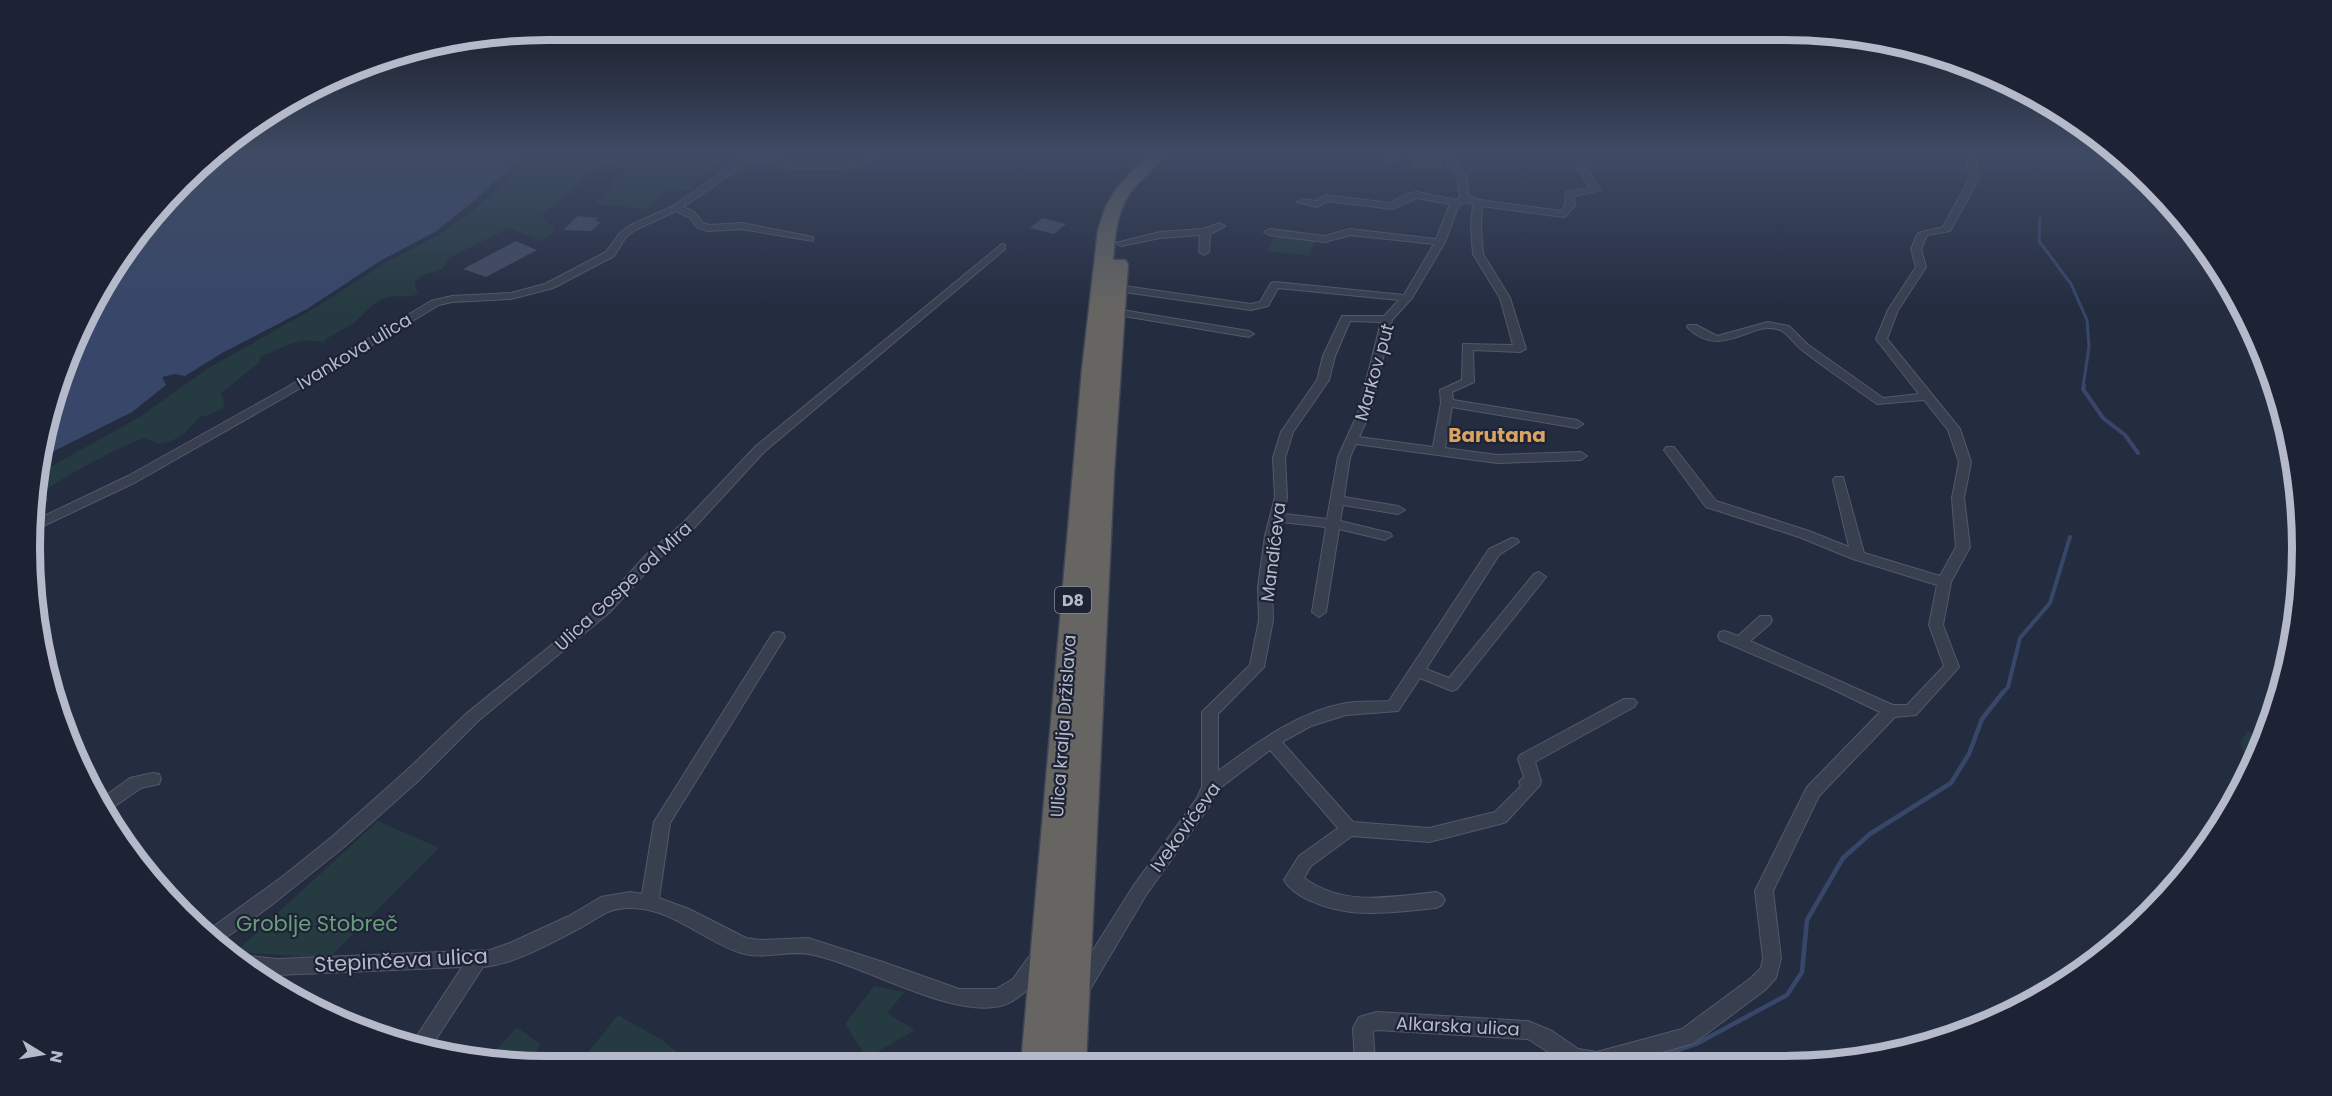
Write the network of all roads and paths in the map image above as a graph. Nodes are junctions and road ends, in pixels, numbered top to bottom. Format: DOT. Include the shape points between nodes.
graph roads {
  1 [pos="682,204"];
  2 [pos="1115,204"];
  3 [pos="1131,204"];
  4 [pos="1376,204"];
  5 [pos="1394,204"];
  6 [pos="1457,204"];
  7 [pos="1478,204"];
  8 [pos="1487,204"];
  9 [pos="1570,204"];
  10 [pos="1960,204"];
  11 [pos="676,208"];
  12 [pos="1220,226"];
  13 [pos="1205,232"];
  14 [pos="1269,232"];
  15 [pos="810,239"];
  16 [pos="1440,242"];
  17 [pos="1121,243"];
  18 [pos="1002,247"];
  19 [pos="1204,252"];
  20 [pos="1407,298"];
  21 [pos="1117,300"];
  22 [pos="1386,319"];
  23 [pos="1692,327"];
  24 [pos="1249,334"];
  25 [pos="1928,396"];
  26 [pos="1447,403"];
  27 [pos="1577,424"];
  28 [pos="1352,440"];
  29 [pos="1670,450"];
  30 [pos="1438,452"];
  31 [pos="1581,456"];
  32 [pos="1839,480"];
  33 [pos="1338,500"];
  34 [pos="1398,510"];
  35 [pos="1276,517"];
  36 [pos="41,523"];
  37 [pos="1334,524"];
  38 [pos="1385,537"];
  39 [pos="1512,542"];
  40 [pos="1858,556"];
  41 [pos="1539,577"];
  42 [pos="1944,582"];
  43 [pos="1319,612"];
  44 [pos="1765,620"];
  45 [pos="778,637"];
  46 [pos="1416,671"];
  47 [pos="1629,703"];
  48 [pos="1891,711"];
  49 [pos="1271,741"];
  50 [pos="153,779"];
  51 [pos="1210,787"];
  52 [pos="108,803"];
  53 [pos="1349,829"];
  54 [pos="1436,900"];
  55 [pos="649,902"];
  56 [pos="218,934"];
  57 [pos="1048,939"];
  58 [pos="477,960"];
  59 [pos="259,965"];
  60 [pos="1073,1000"];
  61 [pos="424,1040"];
  62 [pos="1039,1056"];
  63 [pos="1069,1056"];
  64 [pos="1365,1056"];
  65 [pos="1568,1056"];
  66 [pos="1616,1056"];
  1 -- 11 [label="street, Ivankova ulica"];
  2 -- 57 [label="highway, Ulica kralja Držislava / D8" via="1107,230 1092,369"];
  3 -- 17 [label="highway, Ulica kralja Držislava / D8"];
  4 -- 5 [label="street"];
  6 -- 16 [label="street, Markov put"];
  7 -- 26 [label="street" via="1478,254 1505,298 1520,349 1467,346 1468,382 1446,390"];
  8 -- 9 [label="street" via="1563,214"];
  10 -- 25 [label="street" via="1947,229 1923,233 1916,249 1921,267 1893,310 1881,339"];
  11 -- 15 [label="street" via="687,211 699,225 708,228 742,226"];
  11 -- 36 [label="street, Ivankova ulica" via="632,228 610,254 549,286 511,296 435,303 132,479"];
  12 -- 13 [label="street"];
  13 -- 17 [label="street"];
  13 -- 19 [label="street"];
  14 -- 16 [label="street" via="1325,239 1350,232"];
  16 -- 20 [label="street, Markov put"];
  17 -- 21 [label="highway, Ulica kralja Držislava / D8"];
  18 -- 56 [label="street, Ulica Gospe od Mira" via="760,449 605,609 477,712 412,776 297,877"];
  20 -- 21 [label="street" via="1275,285 1264,304 1251,307"];
  20 -- 22 [label="street, Markov put"];
  21 -- 24 [label="street"];
  21 -- 60 [label="highway, Ulica kralja Držislava / D8" via="1090,675"];
  22 -- 28 [label="street, Markov put" via="1377,367"];
  22 -- 35 [label="street, Mandićeva" via="1346,318 1323,380 1287,432 1279,458 1281,497"];
  23 -- 25 [label="street" via="1717,339 1768,325 1785,328 1803,346 1881,402"];
  25 -- 42 [label="street" via="1954,429 1965,462 1958,498 1963,547"];
  26 -- 27 [label="street"];
  26 -- 30 [label="street"];
  28 -- 30 [label="street"];
  28 -- 33 [label="street, Markov put" via="1344,457"];
  29 -- 40 [label="street" via="1711,504"];
  30 -- 31 [label="street" via="1497,459"];
  32 -- 40 [label="street"];
  33 -- 34 [label="street"];
  33 -- 37 [label="street, Markov put"];
  35 -- 37 [label="street"];
  35 -- 51 [label="street, Mandićeva" via="1265,587 1266,620 1257,667 1210,712"];
  37 -- 38 [label="street"];
  37 -- 43 [label="street, Markov put"];
  39 -- 46 [label="street, Ivekovićeva" via="1494,552"];
  40 -- 42 [label="street"];
  41 -- 46 [label="street" via="1452,684"];
  42 -- 48 [label="street" via="1936,624 1952,667 1911,711"];
  44 -- 48 [label="street" via="1732,639"];
  45 -- 55 [label="street" via="662,822"];
  46 -- 49 [label="street, Ivekovićeva" via="1394,707 1346,709 1305,722"];
  47 -- 53 [label="street" via="1526,759 1533,781 1527,782 1532,785 1500,817 1429,835"];
  48 -- 66 [label="street, Alkarska ulica" via="1813,792 1764,891 1773,958 1769,972 1687,1037"];
  49 -- 51 [label="street, Ivekovićeva"];
  49 -- 53 [label="street"];
  50 -- 52 [label="street" via="136,783"];
  51 -- 60 [label="street, Ivekovićeva" via="1140,890"];
  53 -- 54 [label="street" via="1305,861 1293,880 1305,890 1339,905 1370,907"];
  55 -- 57 [label="street, Stepinčeva ulica" via="744,946 808,945 959,998 999,998 1020,985 1036,965"];
  55 -- 58 [label="street, Stepinčeva ulica" via="607,902 575,922 513,950"];
  57 -- 62 [label="highway, Ulica kralja Držislava / D8"];
  58 -- 59 [label="street, Stepinčeva ulica"];
  58 -- 61 [label="street"];
  60 -- 63 [label="highway, Ulica kralja Držislava / D8"];
  64 -- 65 [label="street, Alkarska ulica" via="1363,1028 1366,1023 1377,1021 1528,1030"];
}
